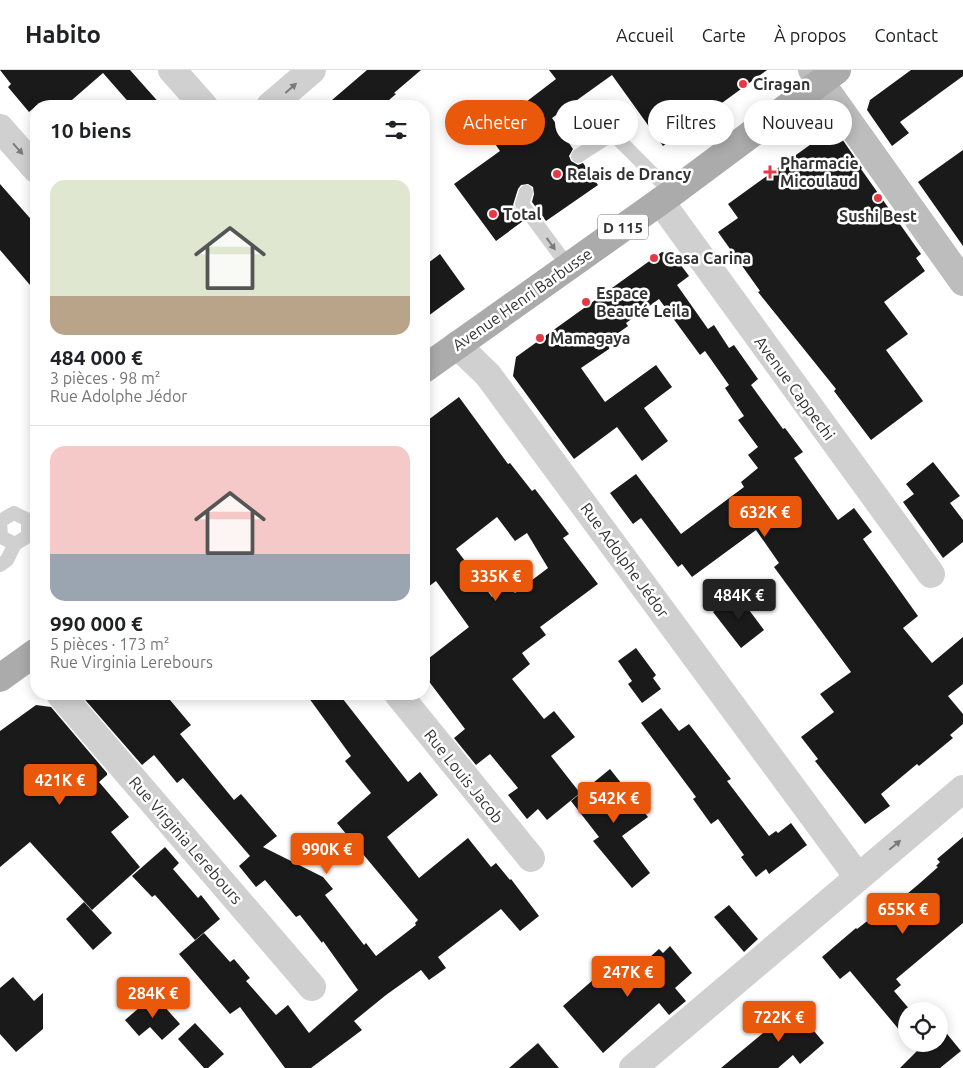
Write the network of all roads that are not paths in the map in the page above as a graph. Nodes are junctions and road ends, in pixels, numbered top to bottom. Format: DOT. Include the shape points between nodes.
graph roads {
  1 [pos="172,70"];
  2 [pos="312,70"];
  3 [pos="823,74"];
  4 [pos="199,100"];
  5 [pos="277,100"];
  6 [pos="0,128"];
  7 [pos="578,156"];
  8 [pos="30,162"];
  9 [pos="526,192"];
  10 [pos="666,197"];
  11 [pos="568,266"];
  12 [pos="963,282"];
  13 [pos="457,345"];
  14 [pos="430,364"];
  15 [pos="15,544"];
  16 [pos="0,566"];
  17 [pos="931,574"];
  18 [pos="30,661"];
  19 [pos="0,678"];
  20 [pos="65,700"];
  21 [pos="403,700"];
  22 [pos="963,788"];
  23 [pos="531,858"];
  24 [pos="858,877"];
  25 [pos="312,987"];
  26 [pos="633,1068"];
  1 -- 4 [label="street"];
  5 -- 2 [label="street, one-way"];
  3 -- 10 [label="main road, Avenue Henri Barbusse / D 115"];
  3 -- 12 [label="main road"];
  6 -- 8 [label="street, one-way"];
  7 -- 10 [label="lane" via="614,136"];
  9 -- 11 [label="lane, one-way" via="522,204"];
  10 -- 11 [label="main road, Avenue Henri Barbusse / D 115"];
  10 -- 17 [label="street, Avenue Cappechi"];
  11 -- 13 [label="main road, Avenue Henri Barbusse / D 115"];
  13 -- 14 [label="main road, Avenue Henri Barbusse / D 115"];
  13 -- 24 [label="street, Rue Adolphe Jédor" via="488,375"];
  15 -- 16 [label="lane"];
  18 -- 19 [label="main road"];
  20 -- 25 [label="street, Rue Virginia Lerebours"];
  21 -- 23 [label="street, Rue Louis Jacob"];
  24 -- 22 [label="street, one-way"];
  24 -- 26 [label="street"];
}
